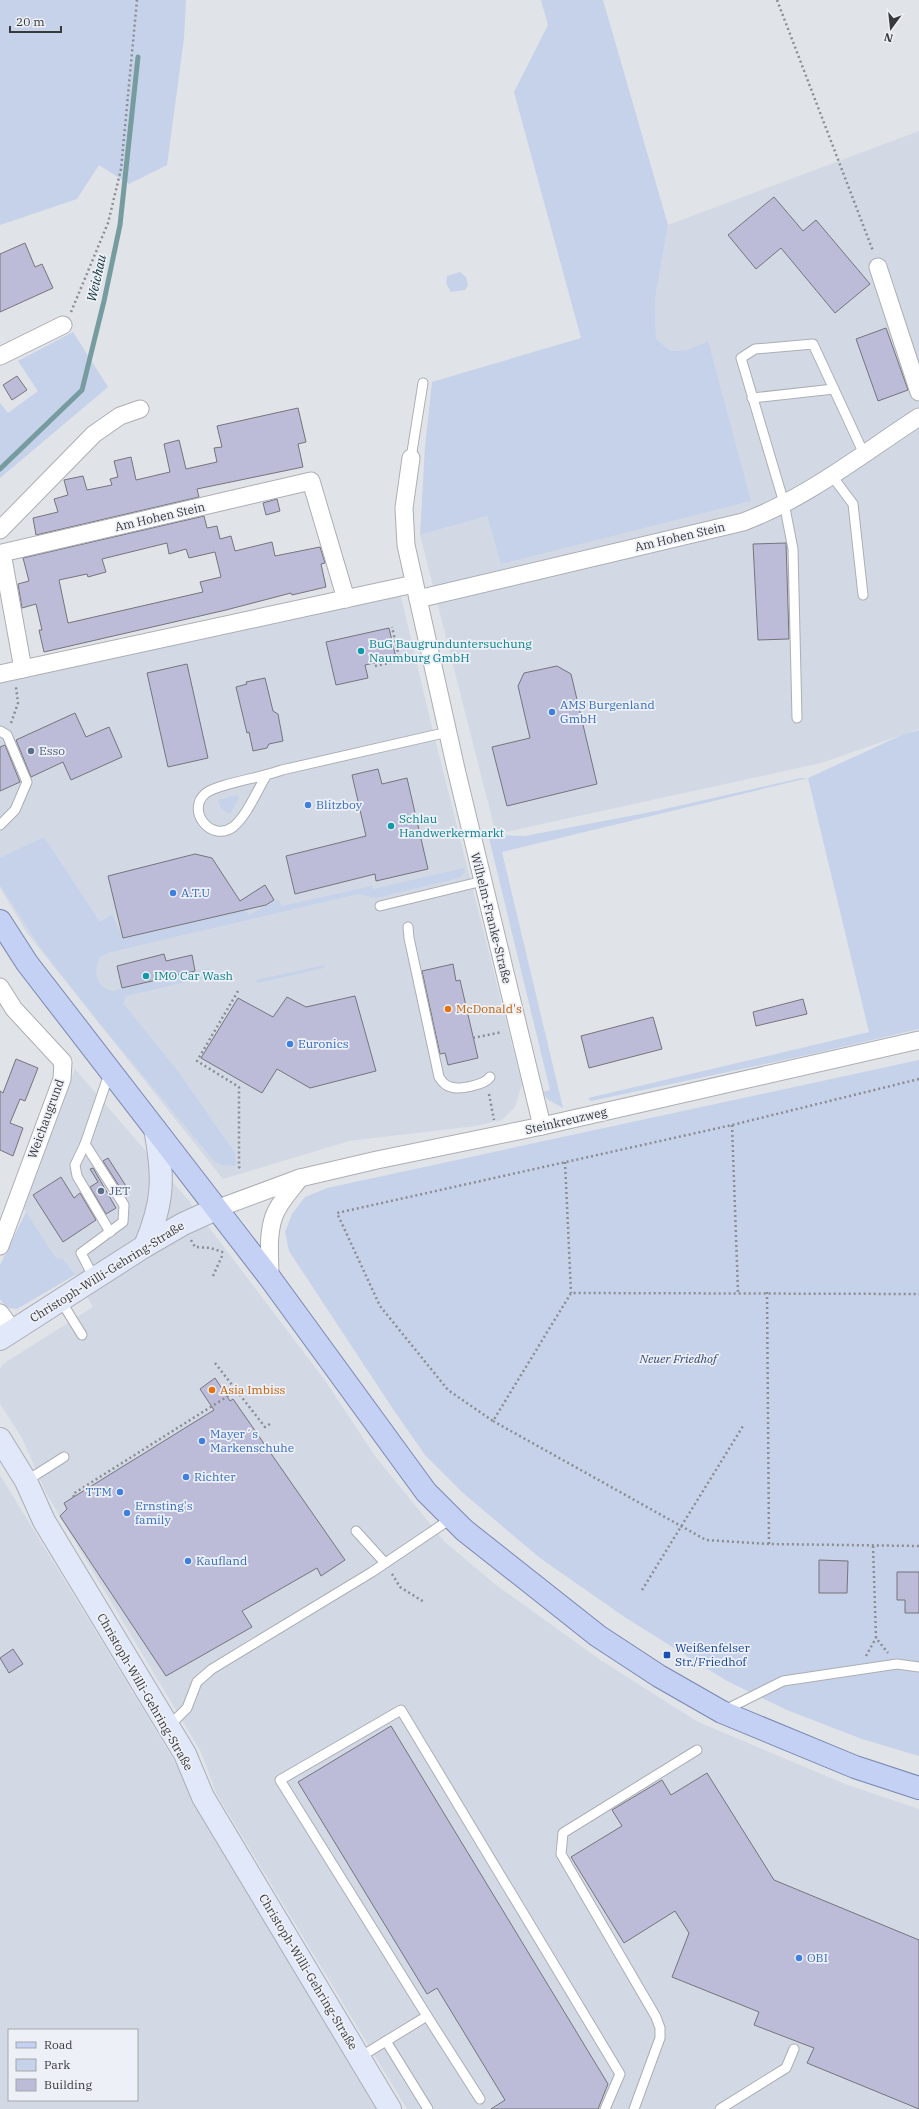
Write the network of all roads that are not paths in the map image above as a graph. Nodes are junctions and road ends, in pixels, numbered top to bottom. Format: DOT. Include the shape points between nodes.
graph roads {
  1 [pos="878,267"];
  2 [pos="63,325"];
  3 [pos="0,356"];
  4 [pos="423,383"];
  5 [pos="834,389"];
  6 [pos="919,392"];
  7 [pos="752,398"];
  8 [pos="140,409"];
  9 [pos="916,424"];
  10 [pos="864,454"];
  11 [pos="411,458"];
  12 [pos="832,476"];
  13 [pos="784,503"];
  14 [pos="0,530"];
  15 [pos="416,591"];
  16 [pos="863,595"];
  17 [pos="346,599"];
  18 [pos="23,669"];
  19 [pos="0,674"];
  20 [pos="796,718"];
  21 [pos="448,732"];
  22 [pos="4,733"];
  23 [pos="266,776"];
  24 [pos="0,825"];
  25 [pos="482,881"];
  26 [pos="380,906"];
  27 [pos="0,921"];
  28 [pos="408,927"];
  29 [pos="0,987"];
  30 [pos="919,1040"];
  31 [pos="110,1070"];
  32 [pos="487,1079"];
  33 [pos="542,1126"];
  34 [pos="155,1129"];
  35 [pos="85,1144"];
  36 [pos="300,1178"];
  37 [pos="216,1209"];
  38 [pos="110,1232"];
  39 [pos="0,1246"];
  40 [pos="145,1246"];
  41 [pos="94,1278"];
  42 [pos="270,1278"];
  43 [pos="61,1301"];
  44 [pos="0,1312"];
  45 [pos="6,1335"];
  46 [pos="82,1335"];
  47 [pos="0,1439"];
  48 [pos="64,1458"];
  49 [pos="26,1481"];
  50 [pos="452,1518"];
  51 [pos="356,1531"];
  52 [pos="385,1563"];
  53 [pos="919,1667"];
  54 [pos="722,1712"];
  55 [pos="167,1727"];
  56 [pos="697,1750"];
  57 [pos="919,1788"];
  58 [pos="427,2016"];
  59 [pos="386,2041"];
  60 [pos="794,2049"];
  61 [pos="360,2057"];
  62 [pos="480,2099"];
  63 [pos="390,2109"];
  64 [pos="428,2109"];
  65 [pos="605,2109"];
  66 [pos="634,2109"];
  67 [pos="720,2109"];
  1 -- 6 [label="street"];
  2 -- 3 [label="street"];
  4 -- 11 [label="lane"];
  5 -- 7 [label="lane"];
  5 -- 7 [label="lane" via="813,344 755,349 740,358"];
  5 -- 10 [label="lane"];
  7 -- 13 [label="lane"];
  8 -- 14 [label="street" via="120,416 94,434"];
  9 -- 10 [label="street, Am Hohen Stein"];
  10 -- 12 [label="street, Am Hohen Stein"];
  11 -- 15 [label="street, Wilhelm-Franke-Straße" via="405,490 404,525"];
  12 -- 13 [label="street, Am Hohen Stein"];
  12 -- 16 [label="lane" via="853,504"];
  13 -- 15 [label="street, Am Hohen Stein" via="743,522"];
  13 -- 20 [label="lane" via="793,549"];
  15 -- 17 [label="street, Am Hohen Stein"];
  15 -- 21 [label="street, Wilhelm-Franke-Straße"];
  17 -- 18 [label="street, Am Hohen Stein"];
  17 -- 18 [label="street, Am Hohen Stein" via="311,481 2,553"];
  18 -- 19 [label="street, Am Hohen Stein"];
  21 -- 23 [label="lane" via="282,770"];
  21 -- 25 [label="street, Wilhelm-Franke-Straße"];
  22 -- 24 [label="lane" via="27,782 15,810"];
  23 -- 23 [label="lane" via="213,789 205,794 200,802 200,821 217,831 231,828 238,822"];
  25 -- 26 [label="lane"];
  25 -- 33 [label="street, Wilhelm-Franke-Straße"];
  27 -- 31 [label="main road" via="27,963"];
  28 -- 32 [label="lane" via="442,1082 452,1088"];
  29 -- 39 [label="street, Weichaugrund" via="14,1009 63,1062 62,1078"];
  30 -- 33 [label="street, Steinkreuzweg"];
  31 -- 34 [label="main road"];
  31 -- 35 [label="lane"];
  33 -- 36 [label="street, Steinkreuzweg"];
  34 -- 37 [label="main road"];
  34 -- 40 [label="street" via="160,1162 160,1205"];
  35 -- 38 [label="lane" via="75,1164 77,1176"];
  35 -- 38 [label="lane" via="124,1205 123,1222"];
  36 -- 37 [label="street, Steinkreuzweg"];
  36 -- 42 [label="street" via="274,1216 270,1235"];
  37 -- 40 [label="street, Christoph-Willi-Gehring-Straße"];
  37 -- 42 [label="main road"];
  38 -- 41 [label="lane" via="81,1253"];
  40 -- 41 [label="street, Christoph-Willi-Gehring-Straße"];
  41 -- 43 [label="street, Christoph-Willi-Gehring-Straße"];
  42 -- 50 [label="main road" via="426,1492"];
  43 -- 45 [label="street, Christoph-Willi-Gehring-Straße"];
  43 -- 46 [label="lane"];
  44 -- 45 [label="street"];
  47 -- 49 [label="street, Christoph-Willi-Gehring-Straße"];
  48 -- 49 [label="lane"];
  49 -- 55 [label="street, Christoph-Willi-Gehring-Straße" via="44,1521"];
  50 -- 52 [label="lane"];
  50 -- 54 [label="main road" via="598,1636 659,1676"];
  51 -- 52 [label="lane"];
  52 -- 55 [label="lane" via="212,1668 198,1682 187,1708"];
  53 -- 54 [label="lane" via="897,1664 783,1681"];
  54 -- 57 [label="main road" via="855,1767"];
  55 -- 61 [label="street, Christoph-Willi-Gehring-Straße" via="190,1764 203,1797"];
  56 -- 66 [label="lane" via="563,1833 561,1854 660,2028 660,2038"];
  58 -- 59 [label="lane"];
  58 -- 62 [label="lane"];
  58 -- 65 [label="lane" via="280,1780 401,1710 620,2074"];
  59 -- 61 [label="lane"];
  59 -- 64 [label="lane"];
  60 -- 67 [label="lane" via="786,2068"];
  61 -- 63 [label="street, Christoph-Willi-Gehring-Straße"];
}
